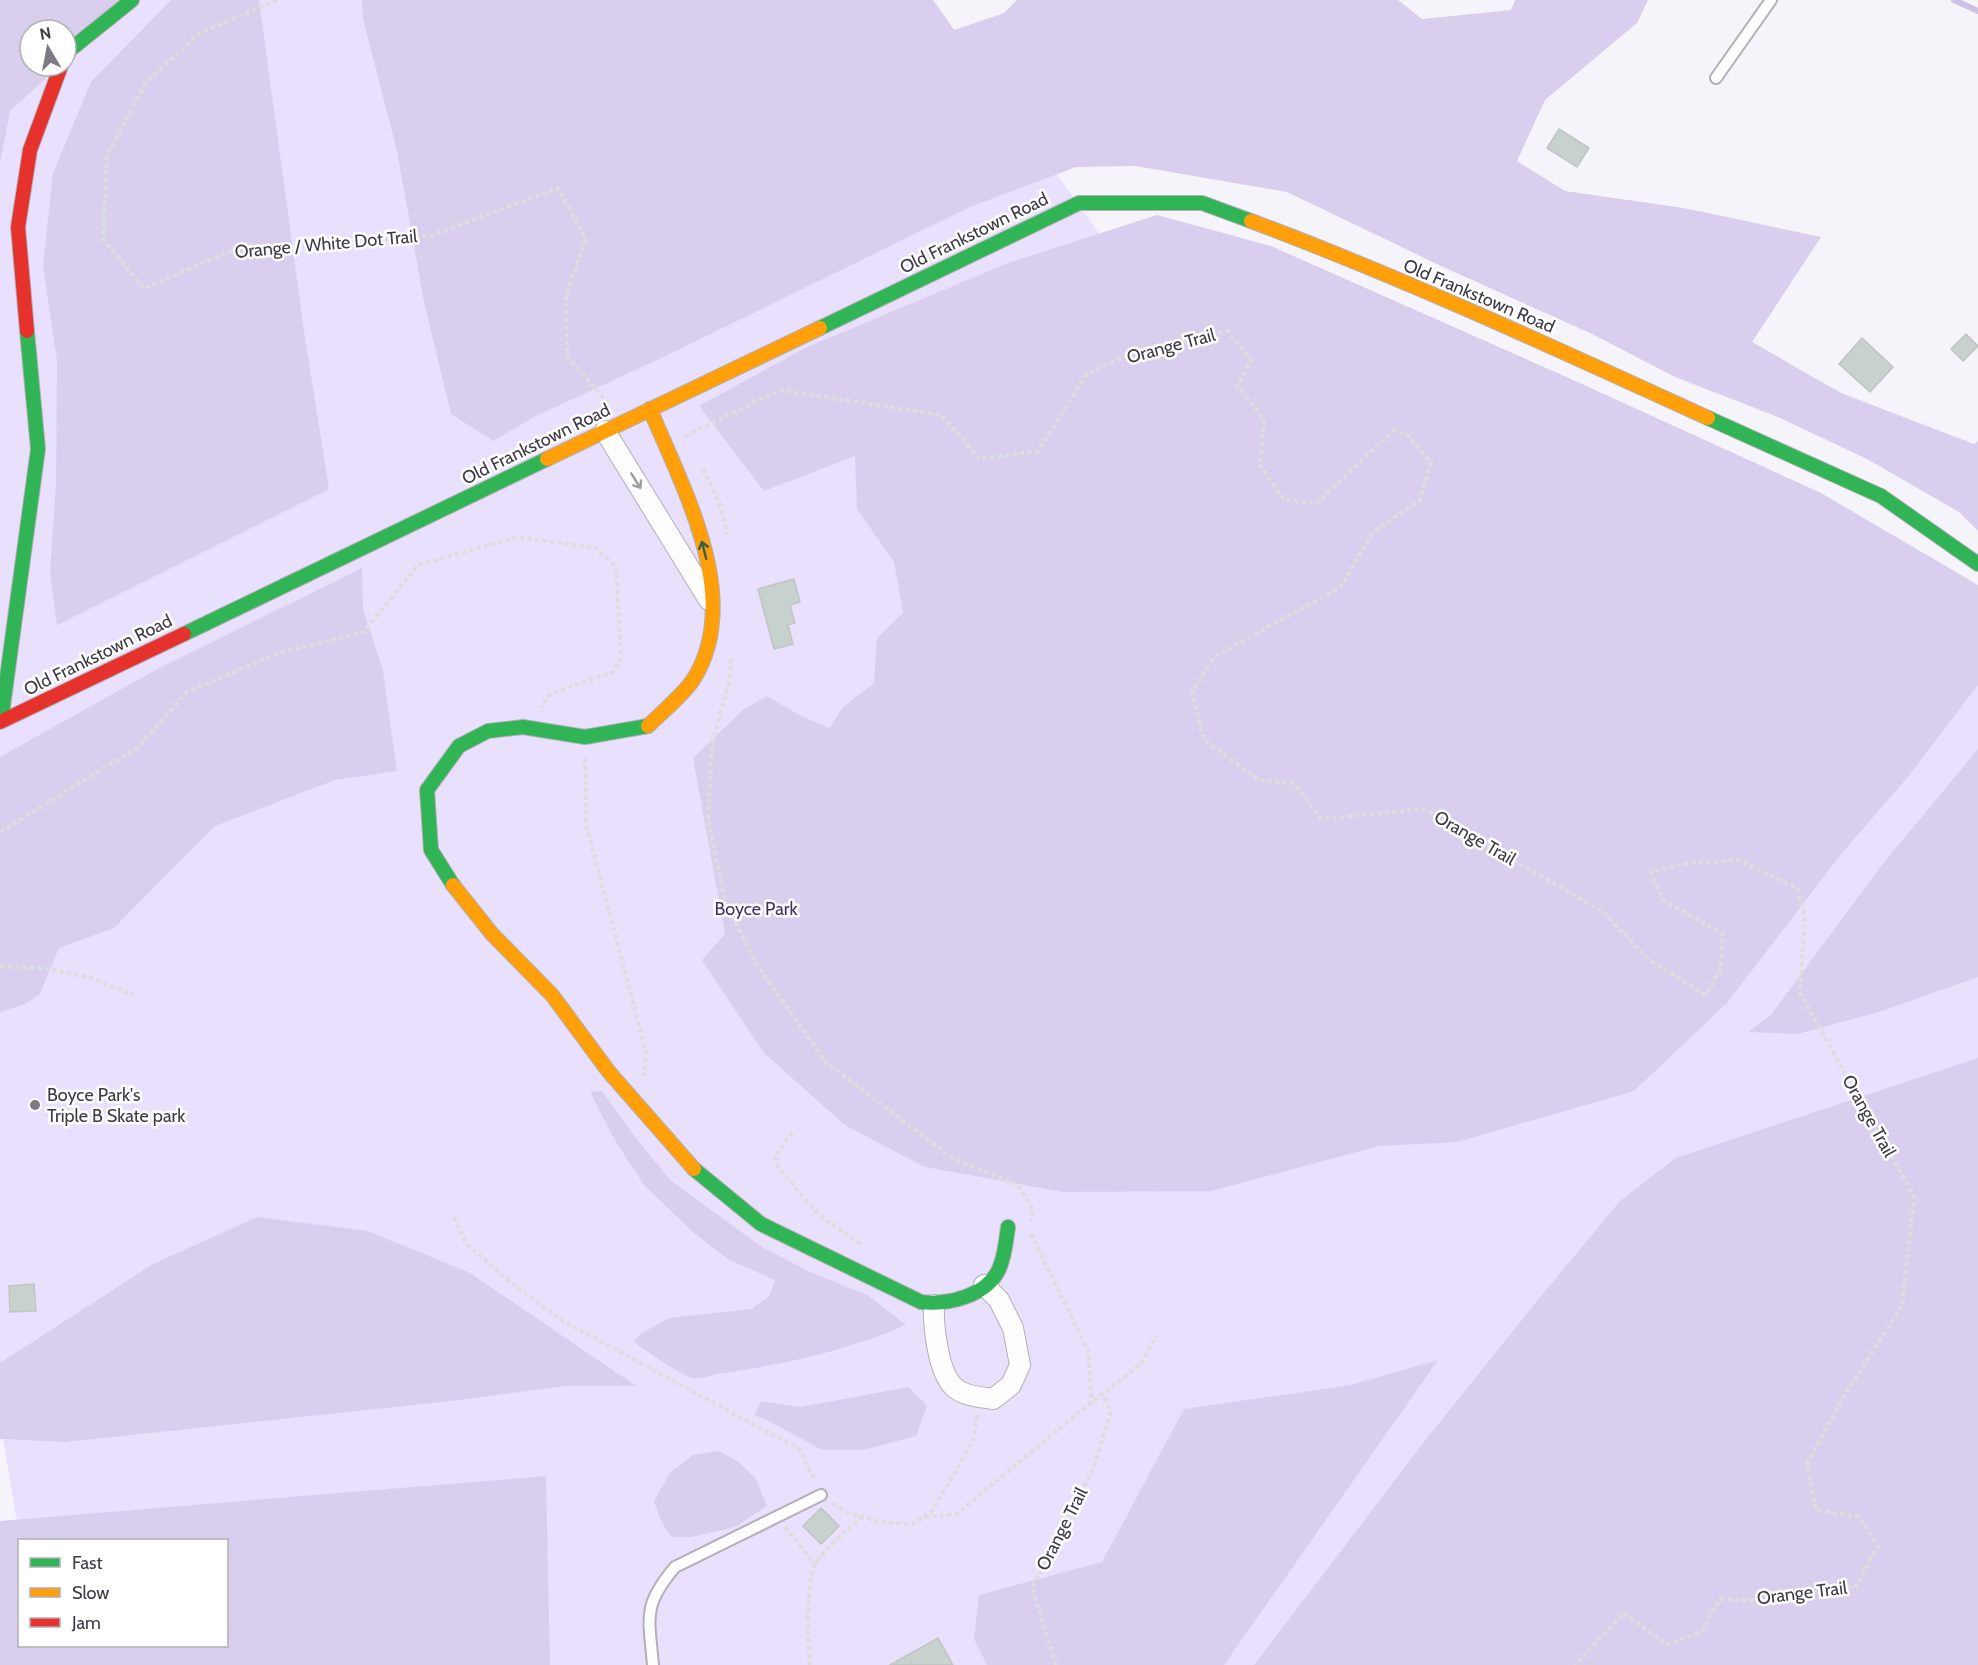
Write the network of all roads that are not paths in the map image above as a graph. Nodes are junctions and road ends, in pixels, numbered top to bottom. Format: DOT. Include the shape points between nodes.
graph roads {
  1 [pos="132,0"];
  2 [pos="1771,0"];
  3 [pos="78,43"];
  4 [pos="57,78"];
  5 [pos="1716,78"];
  6 [pos="650,410"];
  7 [pos="605,431"];
  8 [pos="1978,564"];
  9 [pos="714,608"];
  10 [pos="0,722"];
  11 [pos="1008,1227"];
  12 [pos="984,1285"];
  13 [pos="934,1305"];
  14 [pos="821,1495"];
  15 [pos="653,1665"];
  1 -- 3 [label="street"];
  2 -- 5 [label="lane"];
  4 -- 10 [label="street" via="30,150 18,227 38,449"];
  6 -- 7 [label="street, Old Frankstown Road"];
  6 -- 8 [label="street, Old Frankstown Road" via="1078,203 1202,203 1345,258 1881,496"];
  9 -- 6 [label="street, one-way" via="694,515"];
  7 -- 9 [label="street, one-way"];
  7 -- 10 [label="street, Old Frankstown Road"];
  9 -- 13 [label="street" via="707,652 692,681 646,727 585,737 523,728 488,732 459,746 427,790 431,850 460,896 552,995 609,1072 696,1171 761,1224"];
  11 -- 12 [label="street" via="998,1272"];
  12 -- 13 [label="street" via="973,1295"];
  12 -- 13 [label="street" via="999,1300 1013,1328 1020,1365 1011,1385 993,1399 967,1395 953,1386 943,1367 933,1325"];
  14 -- 15 [label="lane" via="675,1567 659,1586 649,1609"];
}
